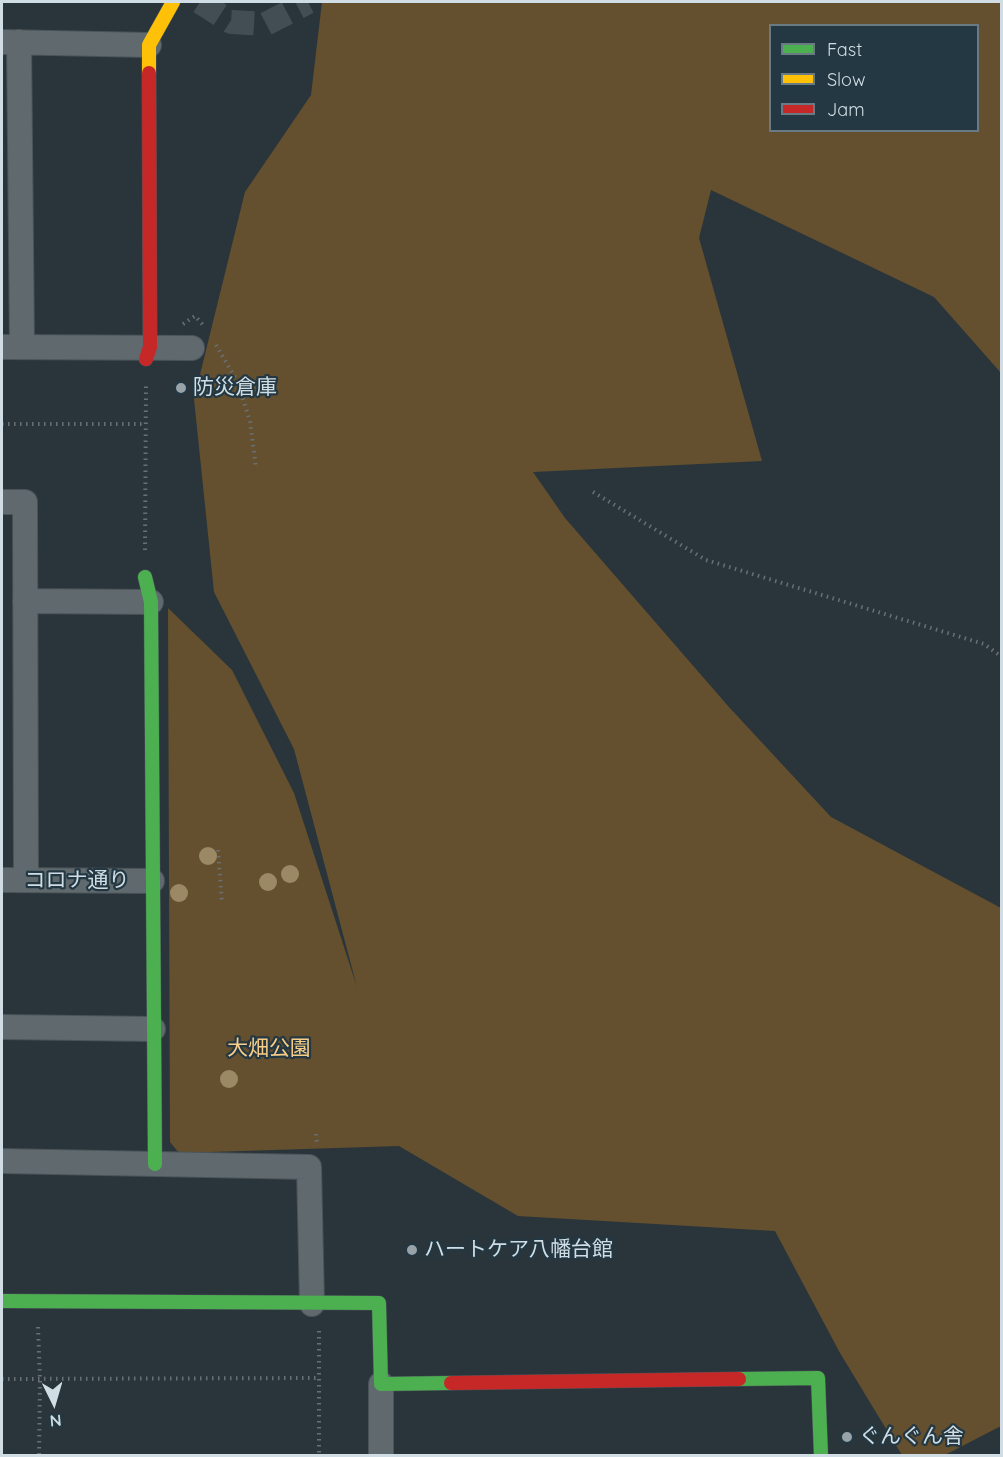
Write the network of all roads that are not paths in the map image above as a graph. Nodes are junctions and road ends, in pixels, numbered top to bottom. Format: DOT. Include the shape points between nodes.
graph roads {
  1 [pos="173,2"];
  2 [pos="10,42"];
  3 [pos="149,45"];
  4 [pos="206,341"];
  5 [pos="12,347"];
  6 [pos="148,353"];
  7 [pos="2,502"];
  8 [pos="145,577"];
  9 [pos="25,601"];
  10 [pos="151,602"];
  11 [pos="2,880"];
  12 [pos="26,880"];
  13 [pos="152,881"];
  14 [pos="2,1027"];
  15 [pos="153,1029"];
  16 [pos="2,1161"];
  17 [pos="155,1164"];
  18 [pos="2,1301"];
  19 [pos="316,1315"];
  20 [pos="381,1383"];
  21 [pos="381,1455"];
  22 [pos="821,1455"];
  1 -- 3 [label="street"];
  2 -- 3 [label="street"];
  2 -- 5 [label="street"];
  3 -- 6 [label="street"];
  4 -- 6 [label="street"];
  5 -- 6 [label="street"];
  7 -- 9 [label="street" via="25,502"];
  8 -- 10 [label="street"];
  9 -- 10 [label="street"];
  9 -- 12 [label="street"];
  10 -- 13 [label="street"];
  11 -- 12 [label="street, コロナ通り"];
  12 -- 13 [label="street, コロナ通り"];
  13 -- 15 [label="street"];
  14 -- 15 [label="street"];
  15 -- 17 [label="street"];
  16 -- 17 [label="street"];
  17 -- 19 [label="street" via="309,1167"];
  18 -- 19 [label="street"];
  19 -- 20 [label="street" via="379,1303"];
  20 -- 21 [label="street"];
  20 -- 22 [label="street" via="818,1378"];
}
